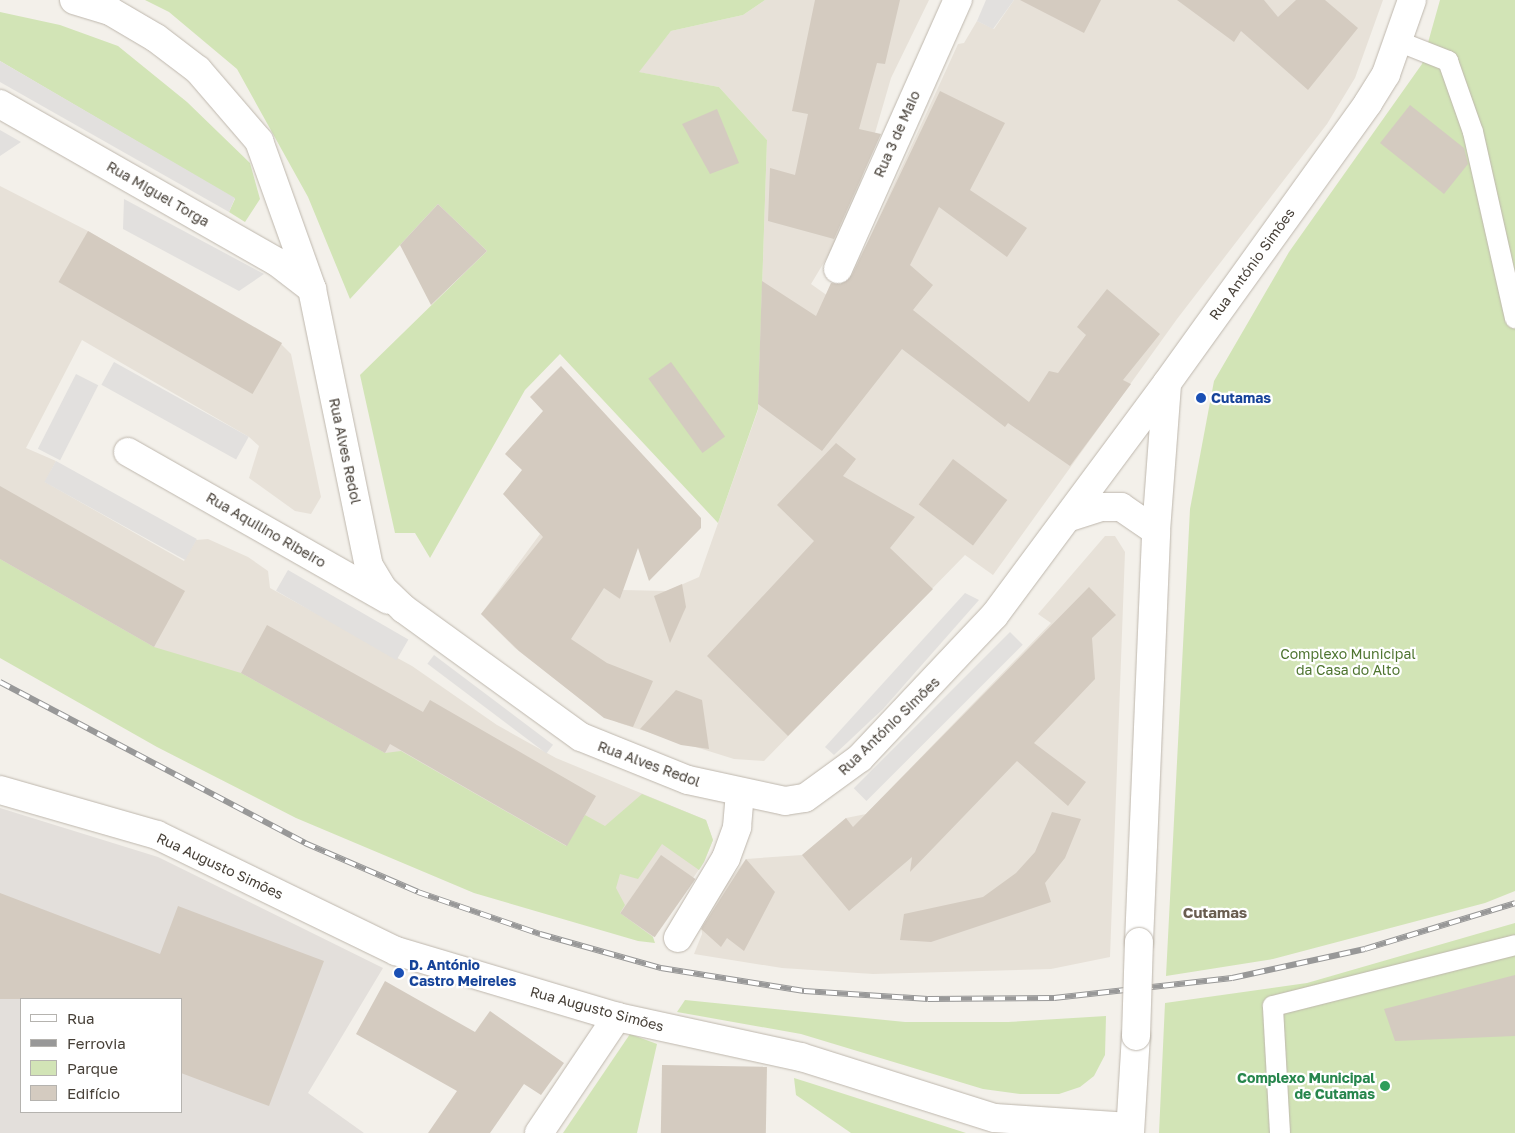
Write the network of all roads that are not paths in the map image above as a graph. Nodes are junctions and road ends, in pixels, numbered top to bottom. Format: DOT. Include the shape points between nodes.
graph roads {
  1 [pos="74,0"];
  2 [pos="958,0"];
  3 [pos="1412,0"];
  4 [pos="1400,42"];
  5 [pos="0,104"];
  6 [pos="838,270"];
  7 [pos="312,289"];
  8 [pos="1515,318"];
  9 [pos="1167,382"];
  10 [pos="128,452"];
  11 [pos="1070,517"];
  12 [pos="1156,531"];
  13 [pos="404,609"];
  14 [pos="0,790"];
  15 [pos="740,794"];
  16 [pos="678,938"];
  17 [pos="1515,945"];
  18 [pos="617,1017"];
  19 [pos="1130,1130"];
  20 [pos="539,1133"];
  21 [pos="1280,1133"];
  1 -- 7 [label="street, Rua Alves Redol" via="110,11 156,38 198,70 230,104 259,141"];
  2 -- 6 [label="street, Rua 3 de Maio"];
  3 -- 4 [label="street, Rua António Simões"];
  4 -- 8 [label="lane" via="1448,61 1473,132"];
  4 -- 9 [label="street, Rua António Simões" via="1368,103"];
  5 -- 7 [label="street, Rua Miguel Torga" via="277,262"];
  7 -- 13 [label="street, Rua Alves Redol" via="368,566"];
  9 -- 11 [label="street, Rua António Simões"];
  9 -- 12 [label="street"];
  10 -- 13 [label="street, Rua Aquilino Ribeiro"];
  11 -- 12 [label="street" via="1100,507 1121,507"];
  11 -- 15 [label="street, Rua António Simões" via="994,616 860,758 805,798 785,801"];
  12 -- 19 [label="street, bridge"];
  13 -- 15 [label="street, Rua Alves Redol" via="580,737 624,757"];
  14 -- 18 [label="street, Rua Augusto Simões" via="156,835 396,951"];
  15 -- 16 [label="street" via="737,827 726,858"];
  17 -- 21 [label="lane" via="1273,1006"];
  18 -- 19 [label="street, Rua Augusto Simões" via="801,1057 995,1118"];
  18 -- 20 [label="street"];
}
